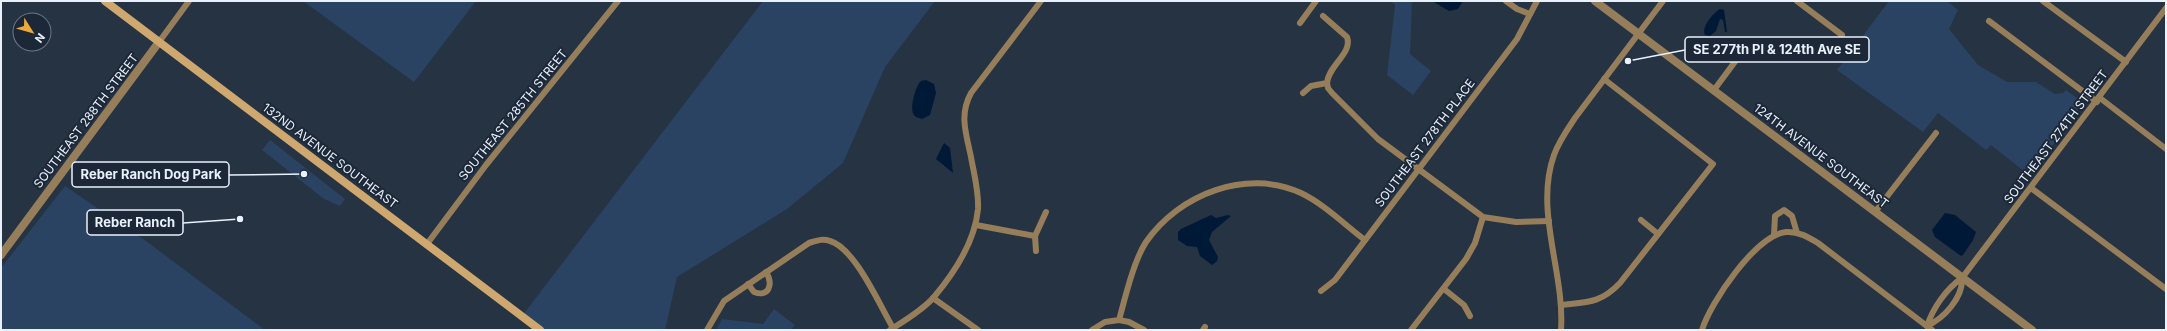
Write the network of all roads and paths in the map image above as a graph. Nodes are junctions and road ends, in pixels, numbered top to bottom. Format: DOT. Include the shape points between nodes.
graph roads {
  1 [pos="105,1"];
  2 [pos="189,1"];
  3 [pos="618,1"];
  4 [pos="1041,1"];
  5 [pos="1316,1"];
  6 [pos="1506,1"];
  7 [pos="1537,1"];
  8 [pos="1595,1"];
  9 [pos="1663,1"];
  10 [pos="1797,1"];
  11 [pos="2043,1"];
  12 [pos="2166,8"];
  13 [pos="1530,14"];
  14 [pos="1323,16"];
  15 [pos="1989,21"];
  16 [pos="1300,23"];
  17 [pos="1638,34"];
  18 [pos="1842,35"];
  19 [pos="159,42"];
  20 [pos="1737,59"];
  21 [pos="2126,62"];
  22 [pos="1604,79"];
  23 [pos="1327,83"];
  24 [pos="1714,90"];
  25 [pos="1303,93"];
  26 [pos="2098,100"];
  27 [pos="1936,133"];
  28 [pos="2166,149"];
  29 [pos="1418,170"];
  30 [pos="2031,188"];
  31 [pos="1046,212"];
  32 [pos="1875,212"];
  33 [pos="1483,217"];
  34 [pos="1641,220"];
  35 [pos="1549,221"];
  36 [pos="976,225"];
  37 [pos="1797,233"];
  38 [pos="1658,234"];
  39 [pos="1774,235"];
  40 [pos="1035,236"];
  41 [pos="1365,240"];
  42 [pos="427,244"];
  43 [pos="1036,251"];
  44 [pos="1,255"];
  45 [pos="766,272"];
  46 [pos="1962,278"];
  47 [pos="748,284"];
  48 [pos="1444,288"];
  49 [pos="2166,289"];
  50 [pos="1321,291"];
  51 [pos="933,298"];
  52 [pos="1562,305"];
  53 [pos="1470,316"];
  54 [pos="1118,320"];
  55 [pos="1925,328"];
  56 [pos="892,329"];
  57 [pos="540,330"];
  58 [pos="707,330"];
  59 [pos="978,330"];
  60 [pos="1092,330"];
  61 [pos="1144,330"];
  62 [pos="1411,330"];
  63 [pos="1561,330"];
  64 [pos="1702,330"];
  65 [pos="1932,330"];
  66 [pos="2032,330"];
  1 -- 19 [label="main road, 132ND AVENUE SOUTHEAST"];
  2 -- 19 [label="street, SOUTHEAST 288TH STREET"];
  3 -- 42 [label="street, SOUTHEAST 285TH STREET" via="486,165"];
  4 -- 36 [label="street" via="971,92 963,110 977,192"];
  5 -- 16 [label="street"];
  6 -- 13 [label="street"];
  7 -- 13 [label="street, SOUTHEAST 278TH PLACE"];
  8 -- 17 [label="street, 124TH AVENUE SOUTHEAST"];
  9 -- 17 [label="street"];
  10 -- 18 [label="street"];
  11 -- 21 [label="street"];
  12 -- 21 [label="street, SOUTHEAST 274TH STREET"];
  13 -- 29 [label="street, SOUTHEAST 278TH PLACE" via="1517,39"];
  14 -- 23 [label="street" via="1343,32 1349,42 1330,73"];
  15 -- 26 [label="street"];
  17 -- 22 [label="street"];
  17 -- 24 [label="street, 124TH AVENUE SOUTHEAST"];
  19 -- 42 [label="main road, 132ND AVENUE SOUTHEAST"];
  19 -- 44 [label="street, SOUTHEAST 288TH STREET"];
  20 -- 24 [label="street"];
  21 -- 26 [label="street, SOUTHEAST 274TH STREET"];
  22 -- 35 [label="street" via="1562,136 1554,156 1549,176"];
  22 -- 38 [label="street" via="1712,164"];
  23 -- 25 [label="street" via="1311,86"];
  23 -- 29 [label="street" via="1332,93 1378,139"];
  24 -- 32 [label="street, 124TH AVENUE SOUTHEAST"];
  26 -- 28 [label="street"];
  26 -- 30 [label="street, SOUTHEAST 274TH STREET"];
  27 -- 32 [label="street"];
  29 -- 33 [label="street"];
  29 -- 41 [label="street, SOUTHEAST 278TH PLACE"];
  30 -- 46 [label="street, SOUTHEAST 274TH STREET"];
  30 -- 49 [label="street"];
  31 -- 40 [label="street"];
  32 -- 46 [label="street, 124TH AVENUE SOUTHEAST"];
  33 -- 35 [label="street" via="1516,222"];
  33 -- 48 [label="street" via="1469,254"];
  34 -- 38 [label="street"];
  35 -- 52 [label="street"];
  36 -- 40 [label="street"];
  36 -- 51 [label="street" via="963,256"];
  37 -- 39 [label="street"];
  37 -- 39 [label="street" via="1792,216 1784,210 1775,216"];
  37 -- 55 [label="street" via="1818,243"];
  38 -- 52 [label="street" via="1609,295 1595,301"];
  39 -- 64 [label="street" via="1752,252 1724,288"];
  40 -- 43 [label="street"];
  41 -- 50 [label="street, SOUTHEAST 278TH PLACE" via="1335,280"];
  41 -- 54 [label="street" via="1303,194 1277,185 1241,184 1223,187 1187,204 1171,216 1146,243"];
  42 -- 57 [label="main road, 132ND AVENUE SOUTHEAST"];
  45 -- 47 [label="street"];
  45 -- 47 [label="street" via="770,285 766,292 754,292"];
  45 -- 56 [label="street" via="808,243 818,240 830,241 848,254"];
  46 -- 55 [label="street, SOUTHEAST 274TH STREET" via="1953,284 1931,314"];
  46 -- 55 [label="street, SOUTHEAST 274TH STREET" via="1962,289 1939,320"];
  46 -- 66 [label="street, 124TH AVENUE SOUTHEAST"];
  47 -- 58 [label="street" via="724,301"];
  48 -- 53 [label="street" via="1464,305"];
  48 -- 62 [label="street"];
  51 -- 56 [label="street"];
  51 -- 59 [label="street"];
  52 -- 63 [label="street"];
  54 -- 60 [label="street" via="1105,322"];
  54 -- 61 [label="street" via="1129,322"];
  55 -- 65 [label="street"];
}
